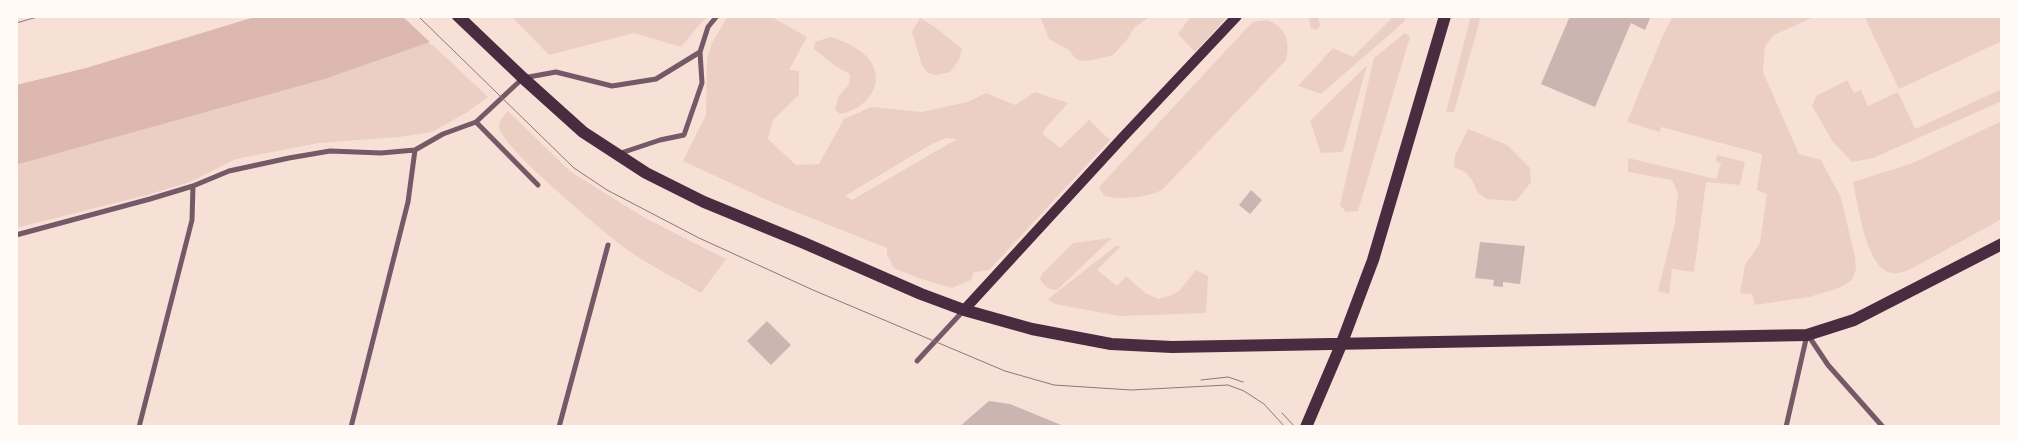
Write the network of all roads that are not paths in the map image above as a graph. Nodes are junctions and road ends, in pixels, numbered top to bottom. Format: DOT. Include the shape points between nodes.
graph roads {
  1 [pos="458,16"];
  2 [pos="717,16"];
  3 [pos="1237,16"];
  4 [pos="1445,16"];
  5 [pos="700,52"];
  6 [pos="523,78"];
  7 [pos="476,122"];
  8 [pos="415,150"];
  9 [pos="617,154"];
  10 [pos="538,185"];
  11 [pos="192,186"];
  12 [pos="16,234"];
  13 [pos="2002,244"];
  14 [pos="608,245"];
  15 [pos="964,310"];
  16 [pos="1807,334"];
  17 [pos="1341,345"];
  18 [pos="917,361"];
  19 [pos="139,427"];
  20 [pos="351,427"];
  21 [pos="559,427"];
  22 [pos="1306,427"];
  23 [pos="1786,427"];
  24 [pos="1884,427"];
  1 -- 6 [label="main road"];
  2 -- 5 [label="street" via="708,27"];
  3 -- 15 [label="main road"];
  4 -- 17 [label="main road" via="1373,260"];
  5 -- 6 [label="street" via="656,79 612,86 556,72"];
  5 -- 9 [label="street" via="702,84 684,135"];
  6 -- 7 [label="street"];
  6 -- 9 [label="main road" via="583,132"];
  7 -- 8 [label="street" via="443,134"];
  7 -- 10 [label="street"];
  8 -- 11 [label="street" via="381,153 330,151 229,171"];
  8 -- 20 [label="street" via="408,202"];
  9 -- 15 [label="main road" via="646,173 704,202"];
  11 -- 12 [label="street"];
  11 -- 19 [label="street" via="192,220"];
  13 -- 16 [label="main road" via="1854,320"];
  14 -- 21 [label="street"];
  15 -- 17 [label="main road" via="1032,329 1111,344 1172,347"];
  15 -- 18 [label="street"];
  16 -- 17 [label="main road"];
  16 -- 23 [label="street"];
  16 -- 24 [label="street" via="1828,365"];
  17 -- 22 [label="main road"];
}
